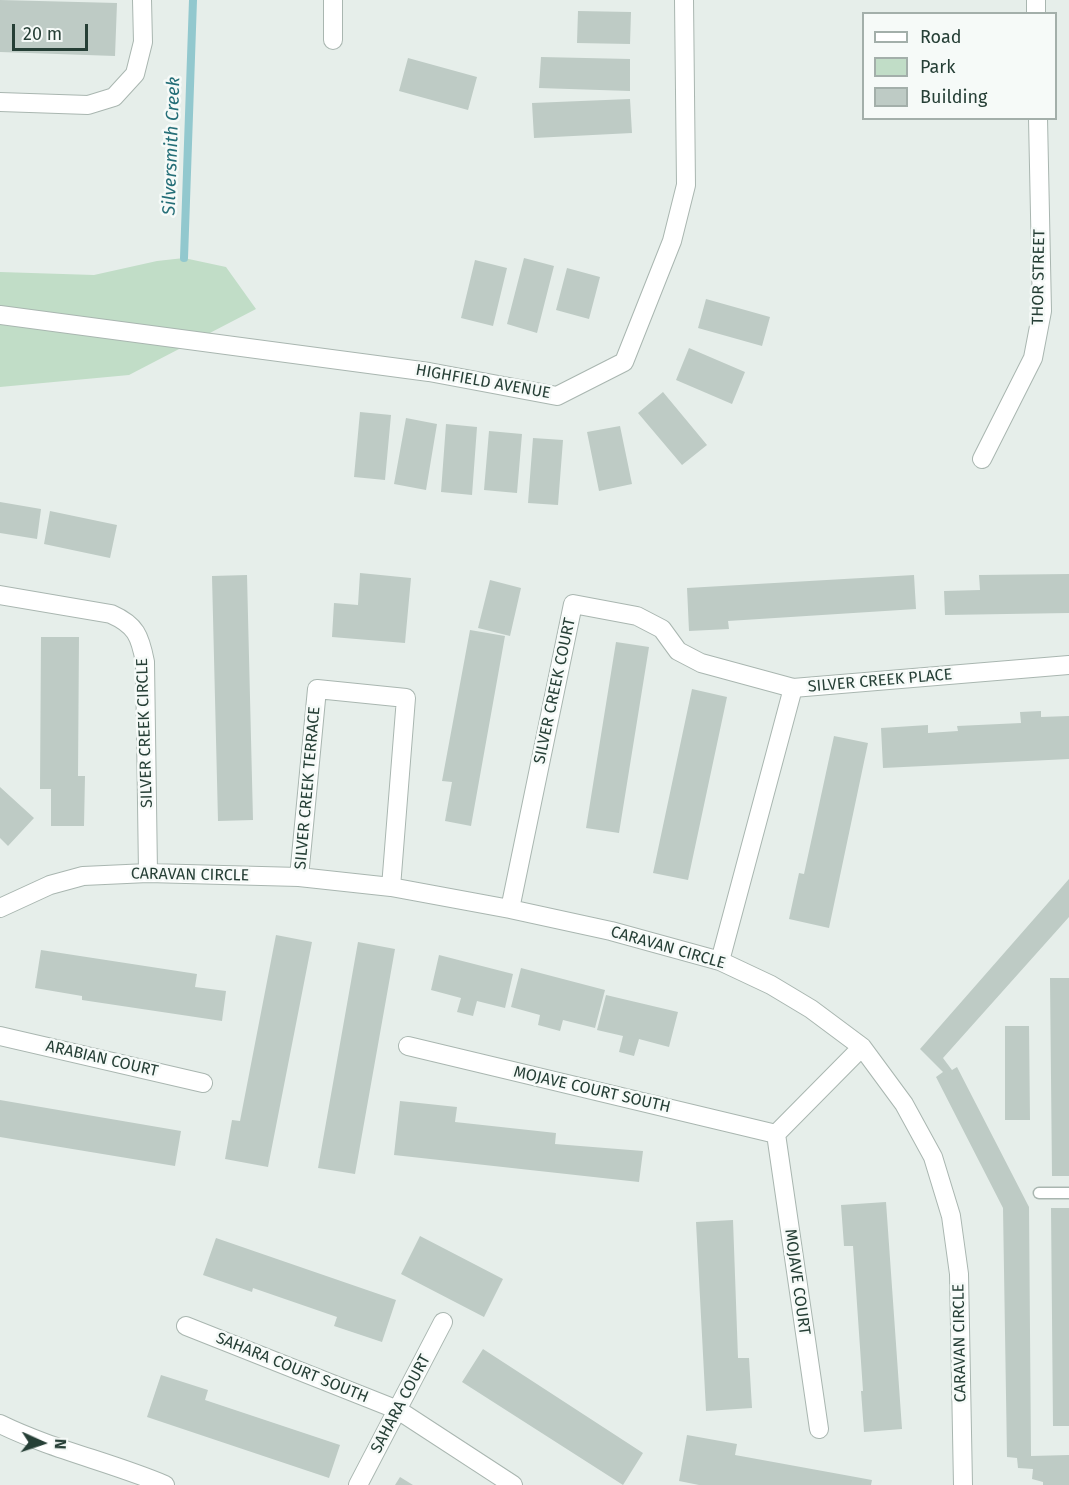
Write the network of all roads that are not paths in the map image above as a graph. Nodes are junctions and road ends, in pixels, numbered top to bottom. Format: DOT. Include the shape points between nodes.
graph roads {
  1 [pos="142,0"];
  2 [pos="333,0"];
  3 [pos="684,0"];
  4 [pos="333,40"];
  5 [pos="0,102"];
  6 [pos="1038,120"];
  7 [pos="0,315"];
  8 [pos="982,459"];
  9 [pos="0,595"];
  10 [pos="1069,665"];
  11 [pos="793,688"];
  12 [pos="148,873"];
  13 [pos="299,878"];
  14 [pos="391,887"];
  15 [pos="0,908"];
  16 [pos="510,909"];
  17 [pos="720,960"];
  18 [pos="0,1036"];
  19 [pos="408,1046"];
  20 [pos="862,1047"];
  21 [pos="203,1083"];
  22 [pos="776,1134"];
  23 [pos="1039,1193"];
  24 [pos="1069,1193"];
  25 [pos="443,1322"];
  26 [pos="186,1326"];
  27 [pos="398,1410"];
  28 [pos="0,1424"];
  29 [pos="819,1430"];
  30 [pos="165,1485"];
  31 [pos="358,1485"];
  32 [pos="513,1485"];
  33 [pos="963,1485"];
  1 -- 5 [label="street" via="143,42 135,74 114,97 88,105"];
  2 -- 4 [label="street"];
  3 -- 7 [label="street, HIGHFIELD AVENUE" via="687,185 672,241 624,362 557,396 429,372"];
  6 -- 8 [label="street, THOR STREET" via="1042,311 1033,358"];
  9 -- 12 [label="street, SILVER CREEK CIRCLE" via="111,614 127,621 141,639 145,662"];
  10 -- 11 [label="street, SILVER CREEK PLACE"];
  11 -- 16 [label="street, SILVER CREEK COURT" via="701,663 678,651 662,629 638,616 573,604"];
  11 -- 17 [label="street, SILVER CREEK PLACE"];
  12 -- 13 [label="street, CARAVAN CIRCLE"];
  12 -- 15 [label="street, CARAVAN CIRCLE" via="83,876 50,885"];
  13 -- 14 [label="street, CARAVAN CIRCLE"];
  13 -- 14 [label="street, SILVER CREEK TERRACE" via="317,689 406,698"];
  14 -- 16 [label="street, CARAVAN CIRCLE"];
  16 -- 17 [label="street, CARAVAN CIRCLE"];
  17 -- 20 [label="street, CARAVAN CIRCLE" via="811,1009"];
  18 -- 21 [label="street, ARABIAN COURT"];
  19 -- 22 [label="street, MOJAVE COURT SOUTH"];
  20 -- 22 [label="street"];
  20 -- 33 [label="street, CARAVAN CIRCLE" via="904,1104 933,1157 951,1216 959,1275"];
  22 -- 29 [label="street, MOJAVE COURT"];
  23 -- 24 [label="lane"];
  25 -- 27 [label="street, SAHARA COURT"];
  26 -- 27 [label="street, SAHARA COURT SOUTH"];
  27 -- 31 [label="street, SAHARA COURT"];
  27 -- 32 [label="street, SAHARA COURT SOUTH"];
  28 -- 30 [label="street" via="26,1437"];
}
